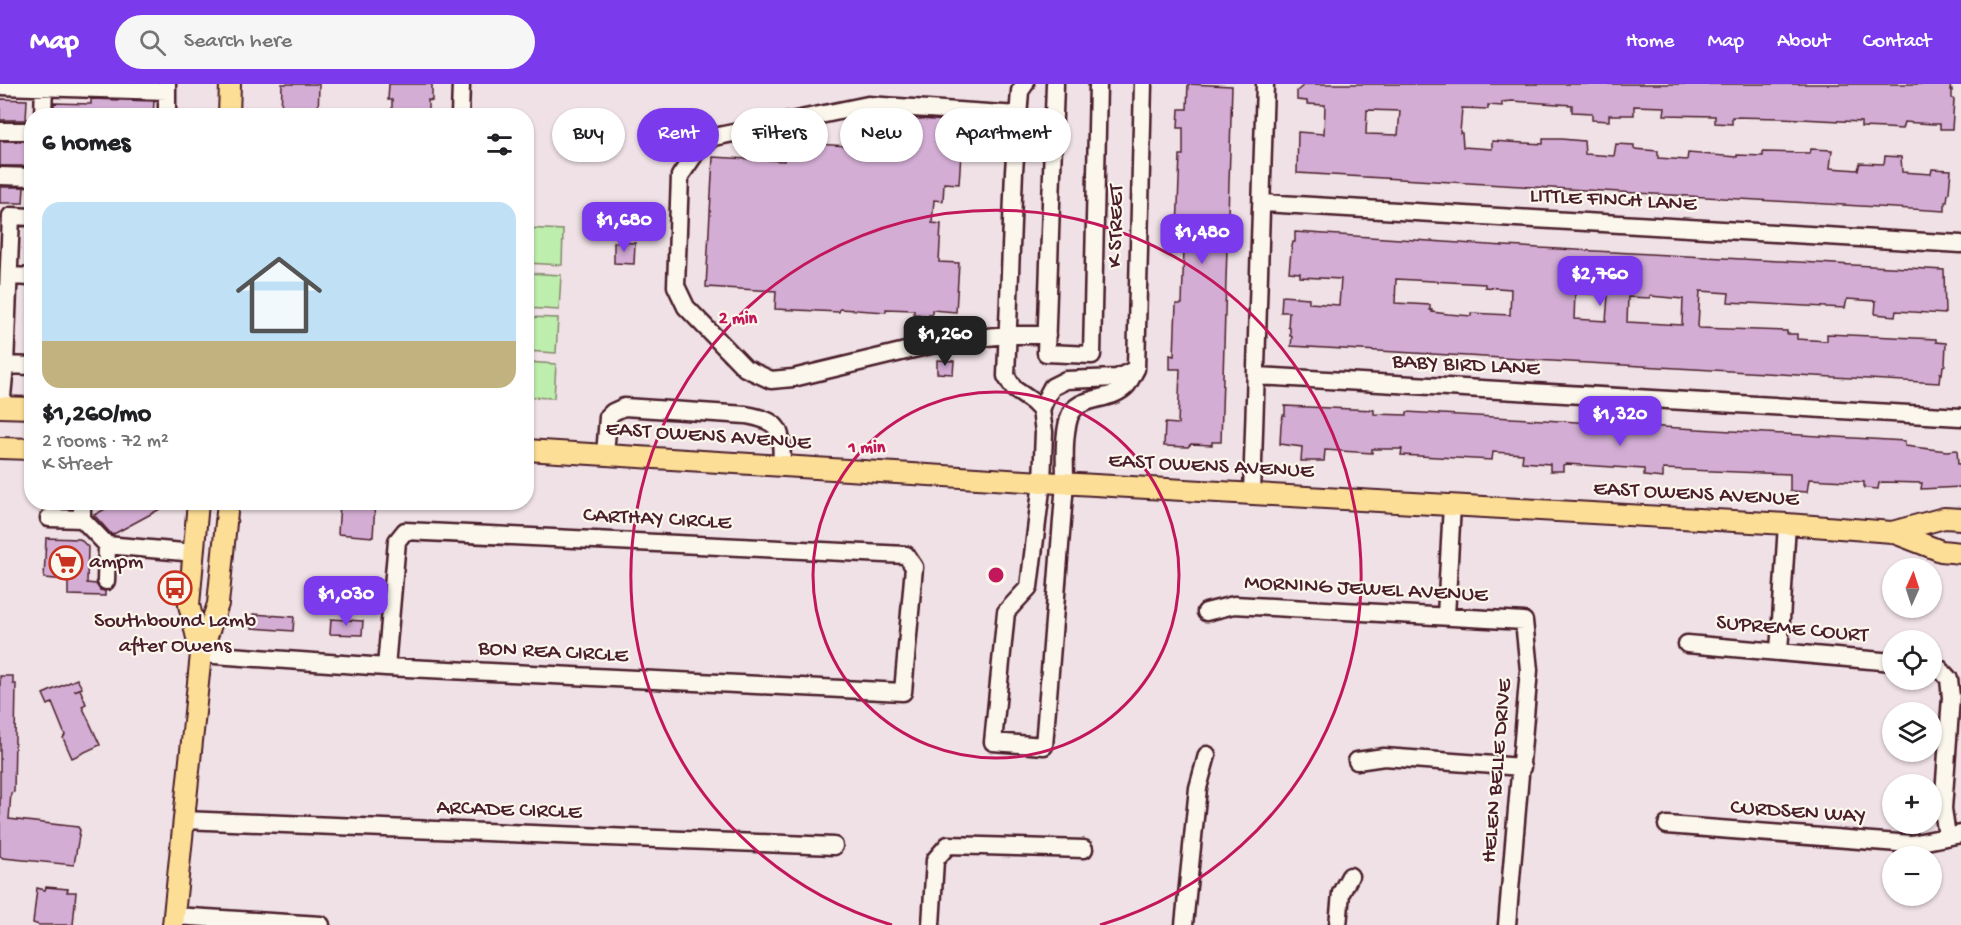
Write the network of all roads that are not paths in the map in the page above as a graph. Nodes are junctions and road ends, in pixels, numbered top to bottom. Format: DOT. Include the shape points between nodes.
graph roads {
  1 [pos="230,84"];
  2 [pos="461,84"];
  3 [pos="1024,84"];
  4 [pos="1055,84"];
  5 [pos="1098,84"];
  6 [pos="1143,84"];
  7 [pos="1266,84"];
  8 [pos="44,85"];
  9 [pos="0,86"];
  10 [pos="167,87"];
  11 [pos="43,108"];
  12 [pos="167,108"];
  13 [pos="229,108"];
  14 [pos="460,108"];
  15 [pos="1019,108"];
  16 [pos="935,109"];
  17 [pos="0,131"];
  18 [pos="24,131"];
  19 [pos="1015,162"];
  20 [pos="0,176"];
  21 [pos="24,177"];
  22 [pos="1262,203"];
  23 [pos="24,217"];
  24 [pos="1961,244"];
  25 [pos="9,276"];
  26 [pos="24,277"];
  27 [pos="1007,335"];
  28 [pos="1047,335"];
  29 [pos="5,365"];
  30 [pos="24,366"];
  31 [pos="1136,369"];
  32 [pos="1257,376"];
  33 [pos="1,407"];
  34 [pos="24,408"];
  35 [pos="1041,410"];
  36 [pos="1961,417"];
  37 [pos="0,448"];
  38 [pos="24,449"];
  39 [pos="534,451"];
  40 [pos="605,455"];
  41 [pos="782,465"];
  42 [pos="1042,482"];
  43 [pos="1065,483"];
  44 [pos="1252,494"];
  45 [pos="1452,505"];
  46 [pos="197,510"];
  47 [pos="227,510"];
  48 [pos="82,511"];
  49 [pos="49,518"];
  50 [pos="1961,519"];
  51 [pos="1787,524"];
  52 [pos="1892,532"];
  53 [pos="107,545"];
  54 [pos="194,553"];
  55 [pos="1961,553"];
  56 [pos="106,581"];
  57 [pos="1206,612"];
  58 [pos="1446,616"];
  59 [pos="1524,621"];
  60 [pos="1687,644"];
  61 [pos="1779,652"];
  62 [pos="201,654"];
  63 [pos="1882,661"];
  64 [pos="386,667"];
  65 [pos="1942,671"];
  66 [pos="903,692"];
  67 [pos="1207,755"];
  68 [pos="1357,761"];
  69 [pos="1522,767"];
  70 [pos="183,820"];
  71 [pos="1667,825"];
  72 [pos="1954,835"];
  73 [pos="834,846"];
  74 [pos="1084,849"];
  75 [pos="1350,876"];
  76 [pos="173,921"];
  77 [pos="284,924"];
  78 [pos="321,925"];
  79 [pos="931,925"];
  80 [pos="1184,925"];
  81 [pos="1338,925"];
  82 [pos="1507,925"];
  1 -- 13 [label="main road"];
  2 -- 14 [label="street"];
  3 -- 15 [label="street"];
  4 -- 28 [label="street"];
  5 -- 28 [label="street" via="1092,355 1046,353"];
  6 -- 31 [label="street, K STREET"];
  7 -- 22 [label="street"];
  8 -- 9 [label="street"];
  8 -- 10 [label="street"];
  8 -- 11 [label="street"];
  10 -- 12 [label="street"];
  16 -- 27 [label="street" via="868,105 714,137 697,151 680,176 676,286 686,308 745,368 771,380 947,341"];
  17 -- 18 [label="street"];
  19 -- 27 [label="street"];
  20 -- 21 [label="street"];
  22 -- 24 [label="street, LITTLE FINCH LANE"];
  22 -- 32 [label="street"];
  23 -- 25 [label="street" via="11,216"];
  25 -- 26 [label="street"];
  25 -- 29 [label="street"];
  27 -- 28 [label="street"];
  27 -- 35 [label="street" via="1006,376 1014,389"];
  29 -- 30 [label="street"];
  29 -- 33 [label="street"];
  31 -- 35 [label="street" via="1117,378 1066,380 1052,387"];
  31 -- 43 [label="street" via="1126,387 1078,404 1069,416"];
  32 -- 36 [label="street, BABY BIRD LANE"];
  32 -- 44 [label="street"];
  33 -- 34 [label="main road"];
  35 -- 42 [label="street"];
  37 -- 38 [label="main road"];
  39 -- 40 [label="main road, EAST OWENS AVENUE"];
  40 -- 41 [label="main road, EAST OWENS AVENUE"];
  40 -- 41 [label="street" via="608,417 624,407 764,418 781,434"];
  41 -- 42 [label="main road, EAST OWENS AVENUE"];
  42 -- 43 [label="main road, EAST OWENS AVENUE"];
  42 -- 43 [label="street" via="1029,587 1006,612 993,742 1044,746"];
  43 -- 44 [label="main road, EAST OWENS AVENUE"];
  44 -- 45 [label="main road, EAST OWENS AVENUE"];
  45 -- 51 [label="main road, EAST OWENS AVENUE"];
  45 -- 58 [label="street"];
  46 -- 54 [label="main road"];
  47 -- 62 [label="main road" via="218,604"];
  48 -- 49 [label="street"];
  48 -- 53 [label="street"];
  50 -- 52 [label="main road, EAST OWENS AVENUE" via="1944,518"];
  51 -- 52 [label="main road, EAST OWENS AVENUE"];
  51 -- 61 [label="street"];
  52 -- 55 [label="main road, EAST OWENS AVENUE" via="1941,551"];
  53 -- 54 [label="street"];
  53 -- 56 [label="street"];
  54 -- 62 [label="main road" via="189,605"];
  57 -- 58 [label="street, MORNING JEWEL AVENUE" via="1234,605"];
  58 -- 59 [label="street, MORNING JEWEL AVENUE"];
  59 -- 69 [label="street, HELEN BELLE DRIVE" via="1529,670"];
  60 -- 61 [label="street, SUPREME COURT"];
  61 -- 63 [label="street, SUPREME COURT"];
  62 -- 64 [label="street, BON REA CIRCLE"];
  62 -- 70 [label="main road"];
  64 -- 66 [label="street, BON REA CIRCLE"];
  64 -- 66 [label="street, CARTHAY CIRCLE" via="397,541 405,531 417,531 906,555 914,567"];
  65 -- 72 [label="street" via="1949,679 1951,697 1943,809"];
  67 -- 80 [label="street" via="1198,788"];
  68 -- 69 [label="street" via="1384,757"];
  69 -- 82 [label="street, HELEN BELLE DRIVE"];
  70 -- 73 [label="street, ARCADE CIRCLE"];
  70 -- 76 [label="main road"];
  71 -- 72 [label="street, CURDSEN WAY" via="1911,844"];
  74 -- 79 [label="street" via="948,845 935,860"];
  75 -- 81 [label="street" via="1341,893"];
  76 -- 77 [label="street"];
  77 -- 78 [label="street"];
}
